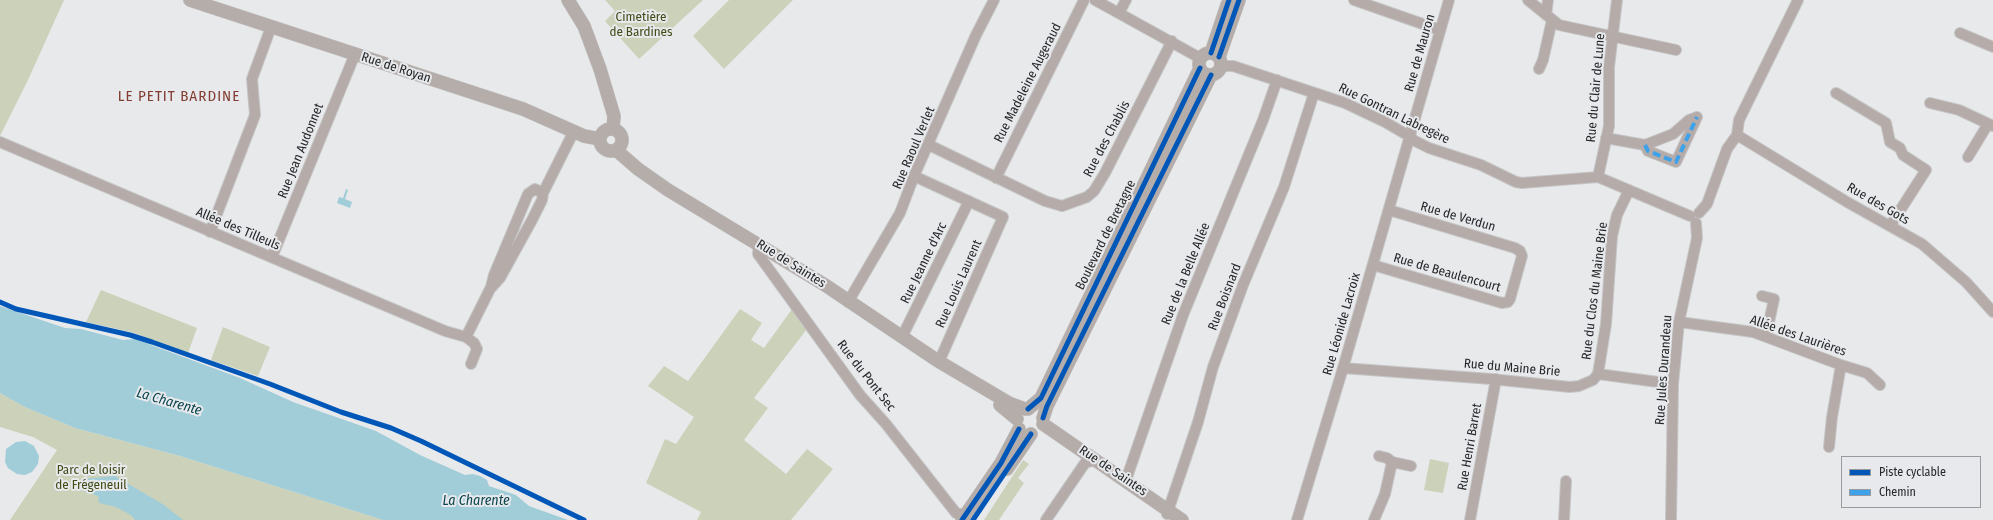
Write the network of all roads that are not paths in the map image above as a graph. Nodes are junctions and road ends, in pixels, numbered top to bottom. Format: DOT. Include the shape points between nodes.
graph roads {
  1 [pos="190,0"];
  2 [pos="568,0"];
  3 [pos="994,0"];
  4 [pos="1084,0"];
  5 [pos="1095,0"];
  6 [pos="1126,0"];
  7 [pos="1230,0"];
  8 [pos="1239,0"];
  9 [pos="1354,0"];
  10 [pos="1449,0"];
  11 [pos="1528,0"];
  12 [pos="1548,0"];
  13 [pos="1617,0"];
  14 [pos="1798,0"];
  15 [pos="1371,3"];
  16 [pos="1119,13"];
  17 [pos="1549,17"];
  18 [pos="271,27"];
  19 [pos="1440,30"];
  20 [pos="1960,33"];
  21 [pos="1613,36"];
  22 [pos="1172,41"];
  23 [pos="1993,47"];
  24 [pos="1676,50"];
  25 [pos="355,54"];
  26 [pos="1210,63"];
  27 [pos="1539,69"];
  28 [pos="1277,80"];
  29 [pos="1314,93"];
  30 [pos="1836,93"];
  31 [pos="1930,103"];
  32 [pos="1991,125"];
  33 [pos="613,129"];
  34 [pos="574,131"];
  35 [pos="1738,135"];
  36 [pos="1409,136"];
  37 [pos="1606,138"];
  38 [pos="600,139"];
  39 [pos="0,142"];
  40 [pos="928,145"];
  41 [pos="1646,145"];
  42 [pos="616,150"];
  43 [pos="1968,157"];
  44 [pos="914,176"];
  45 [pos="1598,177"];
  46 [pos="996,178"];
  47 [pos="1629,190"];
  48 [pos="543,192"];
  49 [pos="969,201"];
  50 [pos="1388,210"];
  51 [pos="1695,218"];
  52 [pos="1890,226"];
  53 [pos="210,232"];
  54 [pos="758,244"];
  55 [pos="1520,251"];
  56 [pos="272,257"];
  57 [pos="1373,265"];
  58 [pos="490,290"];
  59 [pos="1762,296"];
  60 [pos="848,302"];
  61 [pos="1993,312"];
  62 [pos="1679,322"];
  63 [pos="1766,336"];
  64 [pos="466,337"];
  65 [pos="902,337"];
  66 [pos="938,361"];
  67 [pos="471,364"];
  68 [pos="1841,365"];
  69 [pos="1343,368"];
  70 [pos="1598,374"];
  71 [pos="1496,379"];
  72 [pos="1673,384"];
  73 [pos="1880,385"];
  74 [pos="1031,422"];
  75 [pos="1829,447"];
  76 [pos="1379,456"];
  77 [pos="1091,461"];
  78 [pos="1392,462"];
  79 [pos="1411,466"];
  80 [pos="1126,480"];
  81 [pos="1566,481"];
  82 [pos="1169,512"];
  83 [pos="961,517"];
  84 [pos="1046,520"];
  85 [pos="1181,520"];
  86 [pos="1297,520"];
  87 [pos="1374,520"];
  88 [pos="1470,520"];
  89 [pos="1564,520"];
  90 [pos="1671,520"];
  1 -- 18 [label="main road, Rue de Royan"];
  2 -- 33 [label="main road" via="584,26 600,69 614,116"];
  3 -- 40 [label="street, Rue Raoul Verlet"];
  4 -- 46 [label="street, Rue Madeleine Augeraud"];
  5 -- 16 [label="street, Rue Gontran Labregère"];
  6 -- 16 [label="street"];
  7 -- 26 [label="main road, Boulevard de Bretagne"];
  8 -- 26 [label="main road, Boulevard de Bretagne"];
  9 -- 15 [label="street"];
  10 -- 19 [label="street, Rue de Mauron"];
  11 -- 17 [label="street"];
  12 -- 17 [label="street"];
  13 -- 21 [label="street, Rue du Clair de Lune"];
  14 -- 35 [label="street" via="1739,120"];
  15 -- 19 [label="street"];
  16 -- 22 [label="street, Rue Gontran Labregère"];
  17 -- 21 [label="street" via="1559,25"];
  17 -- 27 [label="street" via="1543,60"];
  18 -- 25 [label="main road, Rue de Royan"];
  18 -- 53 [label="street" via="252,79 255,115"];
  19 -- 36 [label="street, Rue de Mauron"];
  20 -- 23 [label="street"];
  21 -- 24 [label="street"];
  21 -- 37 [label="street, Rue du Clair de Lune" via="1609,67 1609,126"];
  22 -- 26 [label="street, Rue Gontran Labregère"];
  22 -- 46 [label="street, Rue des Chablis" via="1094,192 1062,206 1045,201"];
  25 -- 34 [label="main road, Rue de Royan" via="523,109"];
  25 -- 56 [label="street, Rue Jean Audonnet"];
  26 -- 28 [label="street, Rue Gontran Labregère" via="1233,66"];
  26 -- 74 [label="main road, Boulevard de Bretagne" via="1047,406"];
  28 -- 29 [label="street, Rue Gontran Labregère"];
  28 -- 80 [label="street, Rue de la Belle Allée" via="1182,316"];
  29 -- 36 [label="street, Rue Gontran Labregère" via="1345,103"];
  29 -- 82 [label="street, Rue Boisnard" via="1284,187 1243,285 1213,367"];
  30 -- 52 [label="street" via="1886,123 1890,142 1900,148 1903,155 1926,170"];
  31 -- 32 [label="street" via="1959,110"];
  32 -- 43 [label="street"];
  33 -- 38 [label="main road" via="603,132"];
  33 -- 42 [label="main road" via="619,132 622,138 621,145"];
  34 -- 38 [label="main road, Rue de Royan"];
  34 -- 48 [label="street"];
  35 -- 51 [label="street" via="1727,149 1707,204"];
  35 -- 52 [label="street, Rue des Gots"];
  36 -- 45 [label="street, Rue Gontran Labregère" via="1415,142 1481,165 1516,182"];
  36 -- 50 [label="street, Rue Léonide Lacroix"];
  37 -- 41 [label="street"];
  37 -- 45 [label="street, Rue du Clair de Lune"];
  38 -- 42 [label="main road" via="601,146 606,150"];
  39 -- 53 [label="street, Allée des Tilleuls"];
  40 -- 44 [label="street, Rue Raoul Verlet"];
  40 -- 46 [label="street, Rue des Chablis"];
  41 -- 41 [label="street" via="1674,134 1697,117 1676,162 1648,151"];
  42 -- 54 [label="main road, Rue de Saintes" via="668,190"];
  44 -- 49 [label="street"];
  44 -- 60 [label="street, Rue Raoul Verlet" via="900,213"];
  45 -- 47 [label="street, Rue Gontran Labregère"];
  47 -- 51 [label="street, Rue Gontran Labregère"];
  47 -- 70 [label="street, Rue du Clos du Maine Brie" via="1617,215 1612,236 1606,324"];
  48 -- 58 [label="street" via="542,200 518,246"];
  48 -- 58 [label="street" via="535,189 528,194"];
  49 -- 65 [label="street, Rue Jeanne d'Arc"];
  49 -- 66 [label="street, Rue Louis Laurent" via="1003,217"];
  50 -- 55 [label="street, Rue de Verdun"];
  50 -- 57 [label="street, Rue Léonide Lacroix"];
  51 -- 62 [label="street, Rue Jules Durandeau" via="1697,238"];
  52 -- 61 [label="street, Rue des Gots" via="1922,244 1966,282"];
  53 -- 56 [label="street, Allée des Tilleuls"];
  54 -- 60 [label="main road, Rue de Saintes"];
  54 -- 83 [label="street, Rue du Pont Sec" via="758,254 860,395"];
  55 -- 57 [label="street, Rue de Beaulencourt" via="1522,256 1510,299 1502,303"];
  56 -- 64 [label="street, Allée des Tilleuls" via="445,331"];
  57 -- 69 [label="street, Rue Léonide Lacroix"];
  58 -- 64 [label="street"];
  59 -- 63 [label="street" via="1774,299"];
  60 -- 65 [label="main road, Rue de Saintes"];
  62 -- 63 [label="street, Allée des Laurières" via="1721,326"];
  62 -- 72 [label="street, Rue Jules Durandeau"];
  63 -- 68 [label="street, Allée des Laurières"];
  64 -- 67 [label="street" via="477,349"];
  65 -- 66 [label="main road, Rue de Saintes"];
  66 -- 74 [label="main road, Rue de Saintes" via="1009,403"];
  68 -- 73 [label="street, Allée des Laurières" via="1867,373"];
  68 -- 75 [label="street"];
  69 -- 71 [label="street, Rue du Maine Brie"];
  69 -- 86 [label="street, Rue Léonide Lacroix"];
  70 -- 71 [label="street, Rue du Maine Brie" via="1593,380 1579,386"];
  70 -- 72 [label="street"];
  71 -- 88 [label="street, Rue Henri Barret"];
  72 -- 90 [label="street, Rue Jules Durandeau"];
  74 -- 77 [label="main road, Rue de Saintes"];
  74 -- 83 [label="main road, Boulevard de Bretagne"];
  76 -- 78 [label="street"];
  77 -- 80 [label="main road, Rue de Saintes"];
  77 -- 82 [label="main road, Rue de Saintes"];
  77 -- 84 [label="street"];
  78 -- 79 [label="street"];
  78 -- 87 [label="street" via="1385,494"];
  80 -- 82 [label="main road, Rue de Saintes"];
  81 -- 89 [label="street"];
  82 -- 85 [label="main road, Rue de Saintes"];
}
